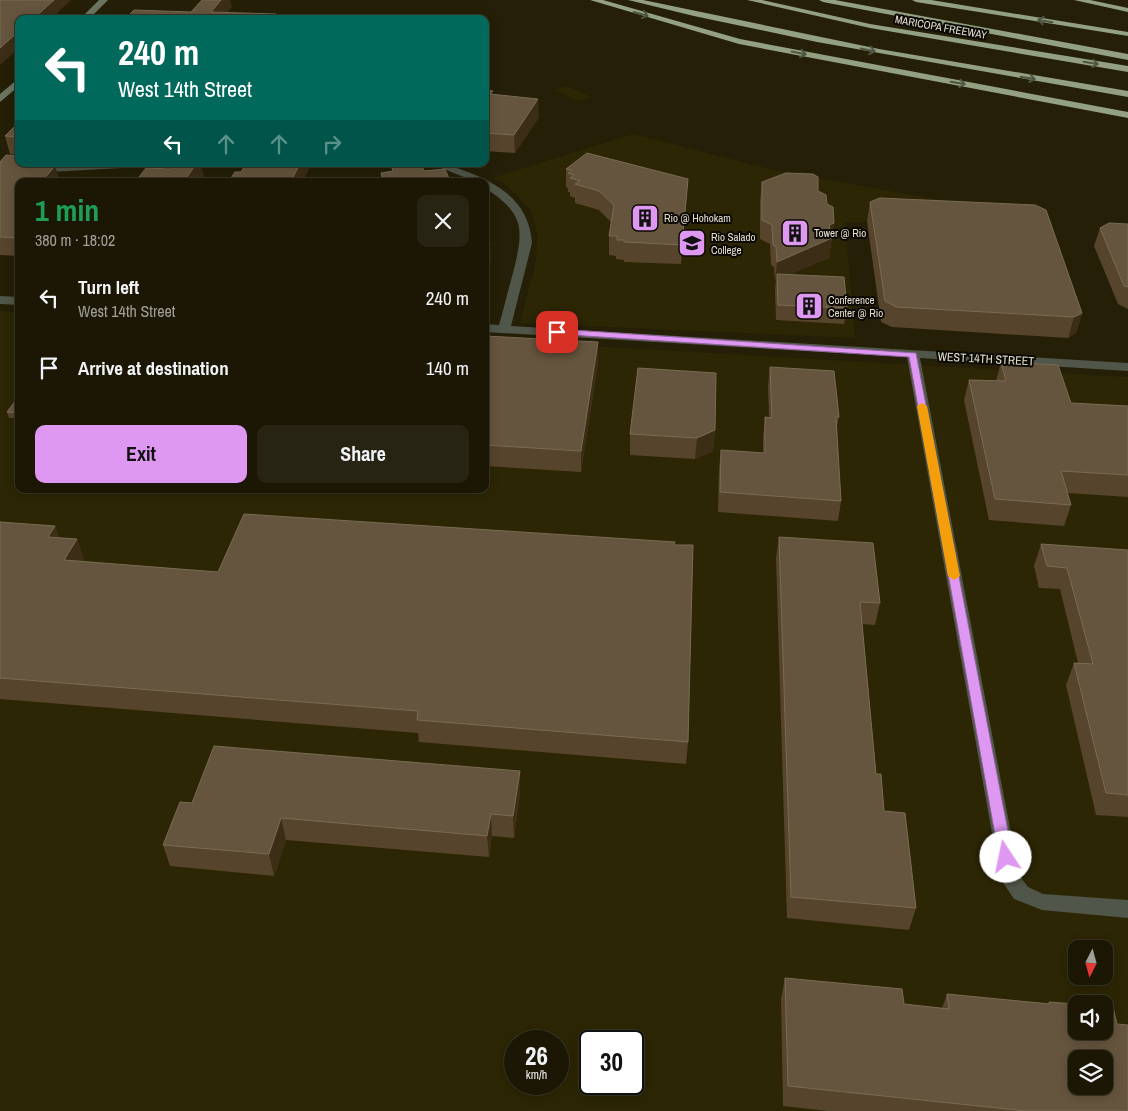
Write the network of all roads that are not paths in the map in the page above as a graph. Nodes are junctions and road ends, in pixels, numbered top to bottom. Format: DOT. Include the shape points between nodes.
graph roads {
  1 [pos="104,0"];
  2 [pos="594,0"];
  3 [pos="632,0"];
  4 [pos="670,0"];
  5 [pos="751,0"];
  6 [pos="823,0"];
  7 [pos="852,0"];
  8 [pos="916,0"];
  9 [pos="1078,0"];
  10 [pos="1128,10"];
  11 [pos="88,15"];
  12 [pos="1128,34"];
  13 [pos="1128,51"];
  14 [pos="1128,57"];
  15 [pos="1128,69"];
  16 [pos="15,85"];
  17 [pos="1128,86"];
  18 [pos="1128,94"];
  19 [pos="0,99"];
  20 [pos="1089,108"];
  21 [pos="1128,115"];
  22 [pos="1128,123"];
  23 [pos="0,167"];
  24 [pos="86,167"];
  25 [pos="444,167"];
  26 [pos="473,178"];
  27 [pos="489,185"];
  28 [pos="0,300"];
  29 [pos="15,301"];
  30 [pos="489,328"];
  31 [pos="504,329"];
  32 [pos="913,355"];
  33 [pos="1128,367"];
  34 [pos="1128,909"];
  1 -- 11 [label="main road"];
  2 -- 20 [label="highway, one-way" via="748,43"];
  3 -- 18 [label="highway, one-way" via="946,65"];
  4 -- 17 [label="highway" via="780,25"];
  5 -- 15 [label="highway, MARICOPA FREEWAY, one-way" via="880,28"];
  6 -- 14 [label="highway"];
  7 -- 13 [label="highway"];
  12 -- 8 [label="highway, MARICOPA FREEWAY, one-way"];
  9 -- 10 [label="highway"];
  16 -- 19 [label="main road"];
  20 -- 21 [label="highway"];
  20 -- 22 [label="highway"];
  23 -- 24 [label="street"];
  25 -- 26 [label="street"];
  27 -- 31 [label="street" via="511,202 521,214 526,228 526,243"];
  28 -- 29 [label="street"];
  30 -- 31 [label="street, WEST 14TH STREET"];
  31 -- 32 [label="street, WEST 14TH STREET"];
  32 -- 33 [label="street, WEST 14TH STREET"];
  32 -- 34 [label="street" via="1010,878 1021,893 1042,902"];
}
